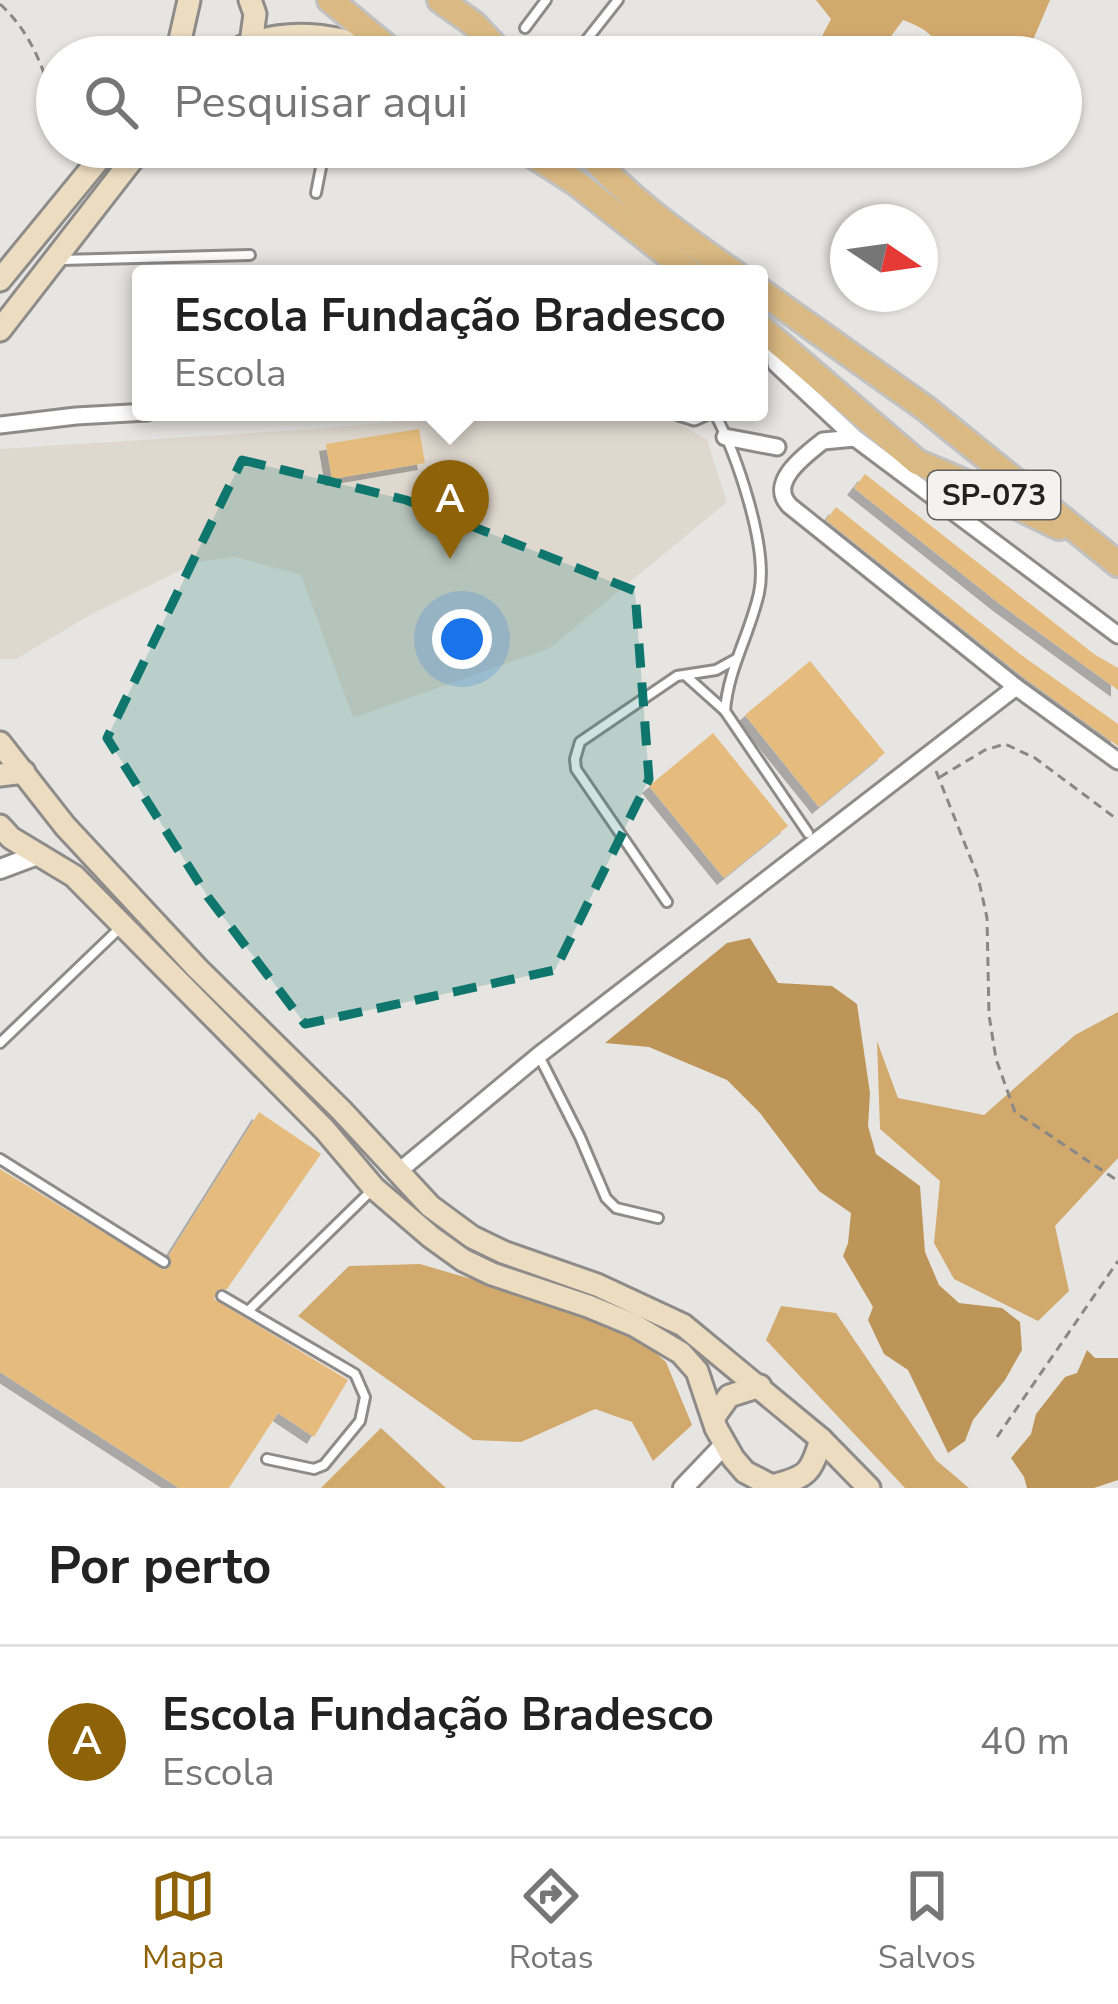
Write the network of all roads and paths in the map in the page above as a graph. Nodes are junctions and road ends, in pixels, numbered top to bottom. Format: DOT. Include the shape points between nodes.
graph roads {
  1 [pos="189,0"];
  2 [pos="250,0"];
  3 [pos="330,0"];
  4 [pos="440,0"];
  5 [pos="546,0"];
  6 [pos="617,0"];
  7 [pos="0,4"];
  8 [pos="474,24"];
  9 [pos="525,28"];
  10 [pos="181,36"];
  11 [pos="252,36"];
  12 [pos="374,36"];
  13 [pos="473,36"];
  14 [pos="485,36"];
  15 [pos="589,36"];
  16 [pos="36,52"];
  17 [pos="92,168"];
  18 [pos="126,168"];
  19 [pos="321,168"];
  20 [pos="553,168"];
  21 [pos="603,168"];
  22 [pos="316,193"];
  23 [pos="250,255"];
  24 [pos="54,261"];
  25 [pos="681,265"];
  26 [pos="723,265"];
  27 [pos="0,280"];
  28 [pos="768,296"];
  29 [pos="0,330"];
  30 [pos="768,333"];
  31 [pos="768,368"];
  32 [pos="832,387"];
  33 [pos="803,389"];
  34 [pos="926,408"];
  35 [pos="132,413"];
  36 [pos="715,421"];
  37 [pos="0,425"];
  38 [pos="725,437"];
  39 [pos="856,438"];
  40 [pos="897,444"];
  41 [pos="777,448"];
  42 [pos="1094,543"];
  43 [pos="1118,564"];
  44 [pos="1118,635"];
  45 [pos="736,659"];
  46 [pos="685,675"];
  47 [pos="1016,687"];
  48 [pos="725,711"];
  49 [pos="0,743"];
  50 [pos="929,754"];
  51 [pos="1118,761"];
  52 [pos="24,772"];
  53 [pos="0,775"];
  54 [pos="938,778"];
  55 [pos="1118,820"];
  56 [pos="0,826"];
  57 [pos="65,826"];
  58 [pos="808,833"];
  59 [pos="40,854"];
  60 [pos="0,868"];
  61 [pos="667,902"];
  62 [pos="123,926"];
  63 [pos="0,1043"];
  64 [pos="538,1055"];
  65 [pos="0,1160"];
  66 [pos="398,1172"];
  67 [pos="1118,1181"];
  68 [pos="374,1188"];
  69 [pos="658,1218"];
  70 [pos="1118,1261"];
  71 [pos="164,1262"];
  72 [pos="222,1296"];
  73 [pos="248,1311"];
  74 [pos="760,1386"];
  75 [pos="714,1418"];
  76 [pos="997,1437"];
  77 [pos="820,1439"];
  78 [pos="724,1445"];
  79 [pos="267,1459"];
  80 [pos="771,1487"];
  81 [pos="683,1488"];
  82 [pos="869,1488"];
  1 -- 10 [label="main road"];
  2 -- 11 [label="main road"];
  3 -- 12 [label="main road"];
  4 -- 8 [label="main road"];
  5 -- 9 [label="lane"];
  6 -- 15 [label="lane"];
  7 -- 16 [label="path"];
  8 -- 13 [label="main road"];
  8 -- 14 [label="main road"];
  17 -- 27 [label="main road"];
  18 -- 24 [label="main road"];
  19 -- 22 [label="lane"];
  20 -- 25 [label="main road"];
  21 -- 26 [label="main road"];
  23 -- 24 [label="lane"];
  24 -- 29 [label="main road"];
  28 -- 34 [label="main road, SP-073"];
  30 -- 32 [label="main road, SP-073"];
  31 -- 33 [label="street"];
  32 -- 33 [label="street"];
  32 -- 40 [label="main road, SP-073"];
  33 -- 39 [label="street"];
  34 -- 40 [label="main road" via="920,435"];
  34 -- 42 [label="main road, SP-073"];
  35 -- 37 [label="street"];
  36 -- 38 [label="lane"];
  38 -- 41 [label="street"];
  38 -- 45 [label="lane" via="760,563 760,590"];
  39 -- 44 [label="street"];
  39 -- 47 [label="street" via="818,444 785,478 782,498"];
  40 -- 42 [label="main road, SP-073" via="917,462"];
  42 -- 43 [label="main road, SP-073"];
  45 -- 46 [label="lane"];
  45 -- 48 [label="lane"];
  46 -- 48 [label="lane"];
  46 -- 61 [label="lane" via="580,742 575,759"];
  47 -- 50 [label="street"];
  47 -- 51 [label="street"];
  48 -- 58 [label="lane"];
  49 -- 52 [label="main road"];
  50 -- 54 [label="path"];
  50 -- 64 [label="street"];
  52 -- 53 [label="main road"];
  52 -- 57 [label="main road"];
  54 -- 55 [label="path" via="1005,744"];
  54 -- 67 [label="path" via="988,918 989,1015 1015,1112"];
  56 -- 59 [label="main road"];
  57 -- 59 [label="main road"];
  57 -- 66 [label="main road"];
  59 -- 60 [label="street"];
  59 -- 62 [label="main road"];
  62 -- 63 [label="lane"];
  62 -- 68 [label="main road"];
  64 -- 66 [label="street"];
  64 -- 69 [label="lane" via="606,1198"];
  65 -- 71 [label="lane"];
  66 -- 74 [label="main road" via="472,1237 663,1314"];
  68 -- 73 [label="lane"];
  68 -- 75 [label="main road" via="463,1260 669,1344 698,1371"];
  70 -- 76 [label="path"];
  72 -- 73 [label="lane"];
  73 -- 79 [label="lane" via="355,1374 365,1397 360,1421 324,1465"];
  74 -- 75 [label="main road" via="729,1396"];
  74 -- 77 [label="main road"];
  75 -- 78 [label="main road"];
  77 -- 80 [label="main road" via="809,1472"];
  77 -- 82 [label="main road"];
  78 -- 80 [label="main road" via="745,1472"];
  78 -- 81 [label="street"];
}
